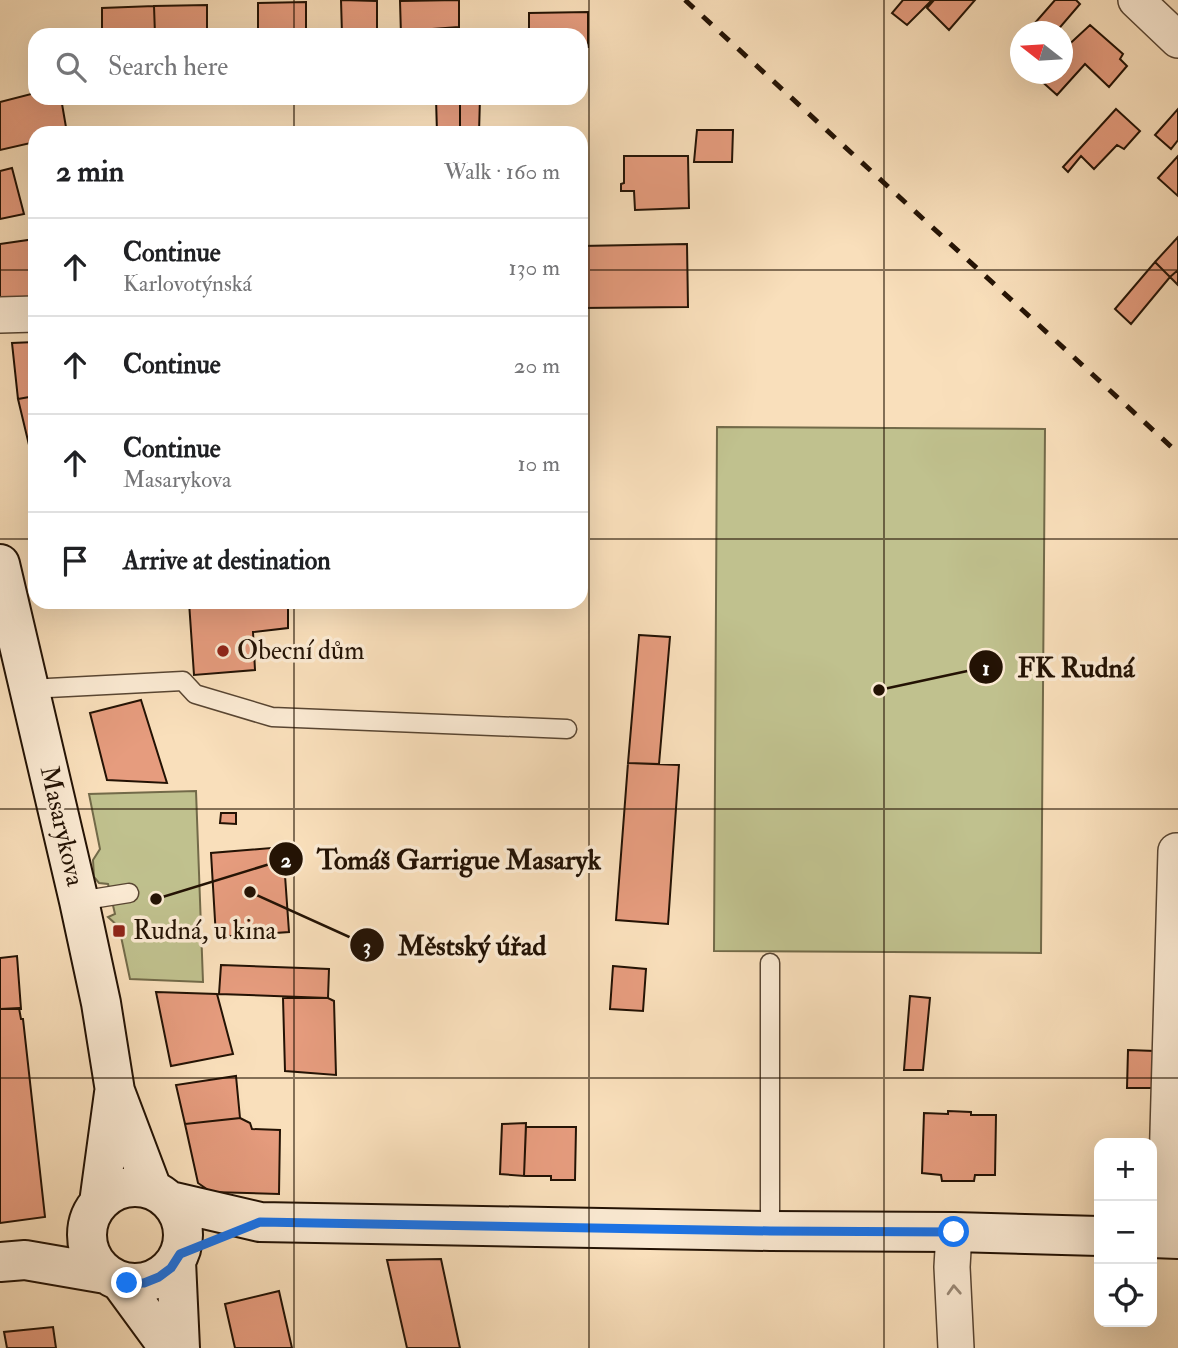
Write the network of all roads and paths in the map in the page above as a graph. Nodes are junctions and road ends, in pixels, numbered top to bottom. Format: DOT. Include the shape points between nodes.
graph roads {
  1 [pos="28,314"];
  2 [pos="0,315"];
  3 [pos="0,564"];
  4 [pos="29,689"];
  5 [pos="567,729"];
  6 [pos="1175,851"];
  7 [pos="129,893"];
  8 [pos="79,901"];
  9 [pos="770,963"];
  10 [pos="115,1091"];
  11 [pos="161,1195"];
  12 [pos="96,1206"];
  13 [pos="260,1222"];
  14 [pos="770,1231"];
  15 [pos="954,1232"];
  16 [pos="1094,1236"];
  17 [pos="1165,1238"];
  18 [pos="178,1257"];
  19 [pos="13,1261"];
  20 [pos="113,1277"];
  21 [pos="169,1348"];
  22 [pos="180,1348"];
  23 [pos="956,1348"];
  1 -- 2 [label="street"];
  3 -- 4 [label="main road, Masarykova"];
  4 -- 5 [label="lane" via="183,681 195,694 272,717"];
  4 -- 8 [label="main road, Masarykova"];
  6 -- 17 [label="street"];
  7 -- 8 [label="lane"];
  8 -- 10 [label="main road, Masarykova"];
  9 -- 14 [label="lane"];
  10 -- 11 [label="main road"];
  10 -- 12 [label="main road"];
  11 -- 12 [label="main road" via="138,1186 123,1187"];
  11 -- 13 [label="main road"];
  11 -- 18 [label="main road" via="178,1212 183,1226"];
  12 -- 19 [label="main road"];
  12 -- 20 [label="main road" via="87,1227 88,1244 94,1261"];
  13 -- 14 [label="main road"];
  13 -- 18 [label="main road"];
  14 -- 15 [label="main road"];
  15 -- 16 [label="main road"];
  23 -- 15 [label="street, one-way"];
  18 -- 20 [label="main road" via="165,1273 151,1280 136,1283"];
  18 -- 22 [label="main road"];
  19 -- 20 [label="main road"];
  20 -- 21 [label="main road"];
}
